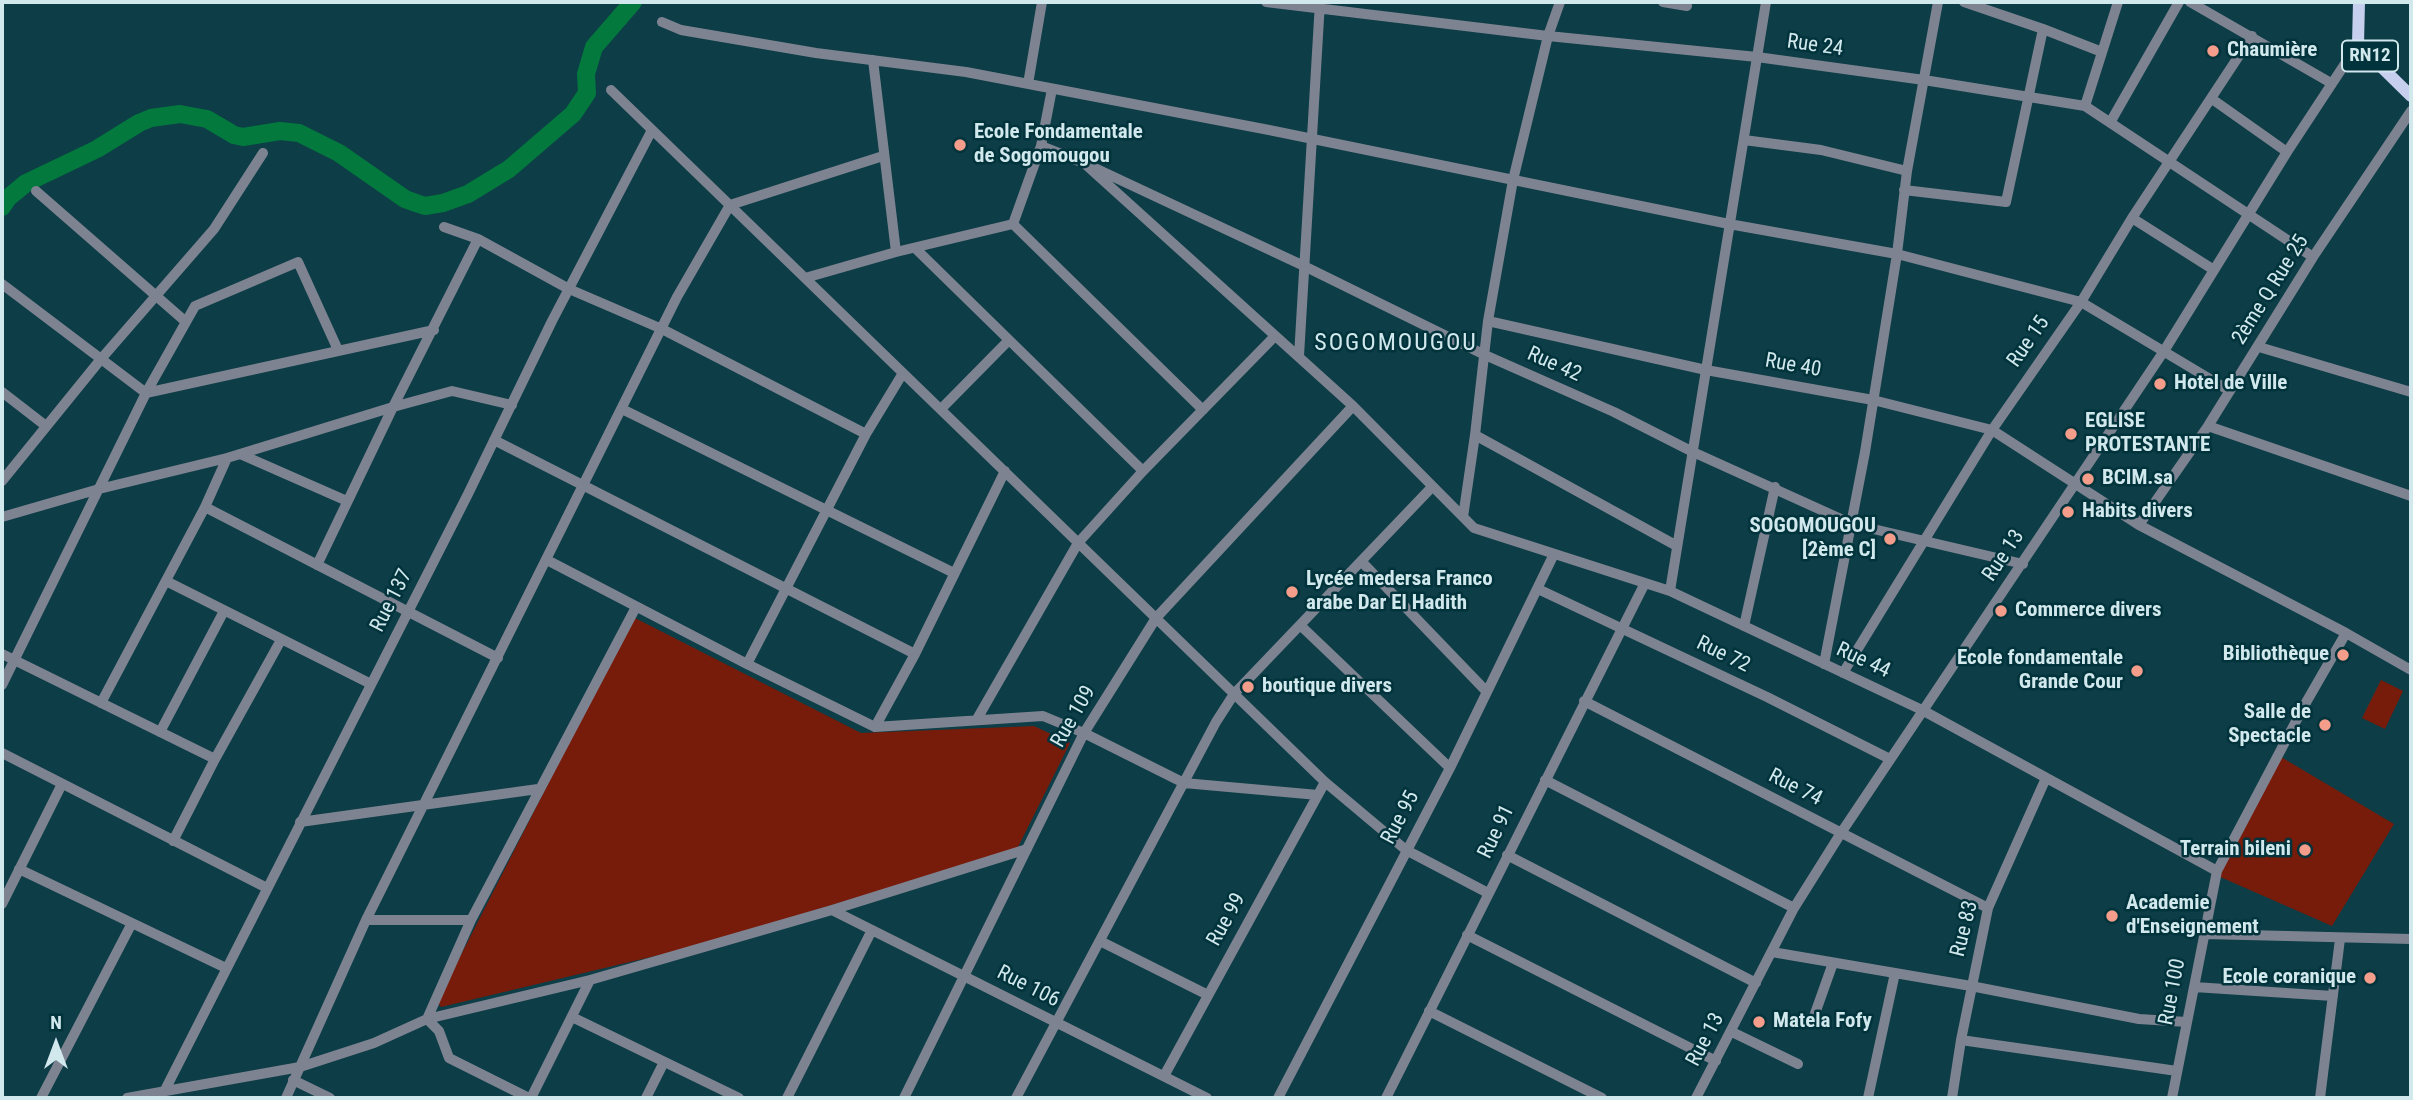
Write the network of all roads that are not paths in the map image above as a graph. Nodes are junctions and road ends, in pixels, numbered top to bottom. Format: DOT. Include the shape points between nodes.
graph roads {
  1 [pos="1042,2"];
  2 [pos="1266,2"];
  3 [pos="1560,2"];
  4 [pos="1663,2"];
  5 [pos="1766,2"];
  6 [pos="1938,2"];
  7 [pos="1964,2"];
  8 [pos="2118,2"];
  9 [pos="2179,2"];
  10 [pos="2190,2"];
  11 [pos="2359,3"];
  12 [pos="1320,4"];
  13 [pos="1686,6"];
  14 [pos="662,22"];
  15 [pos="2043,29"];
  16 [pos="1548,36"];
  17 [pos="2252,36"];
  18 [pos="2358,44"];
  19 [pos="2102,52"];
  20 [pos="1757,57"];
  21 [pos="873,60"];
  22 [pos="1924,79"];
  23 [pos="2331,83"];
  24 [pos="1028,84"];
  25 [pos="1052,89"];
  26 [pos="611,90"];
  27 [pos="2029,96"];
  28 [pos="2411,96"];
  29 [pos="2212,99"];
  30 [pos="2085,106"];
  31 [pos="2411,111"];
  32 [pos="2111,121"];
  33 [pos="652,130"];
  34 [pos="1312,139"];
  35 [pos="1744,140"];
  36 [pos="1041,146"];
  37 [pos="2287,152"];
  38 [pos="263,153"];
  39 [pos="883,156"];
  40 [pos="2171,162"];
  41 [pos="1084,163"];
  42 [pos="1907,171"];
  43 [pos="1513,180"];
  44 [pos="1904,190"];
  45 [pos="36,191"];
  46 [pos="730,205"];
  47 [pos="2248,215"];
  48 [pos="2132,218"];
  49 [pos="1013,224"];
  50 [pos="1729,224"];
  51 [pos="444,227"];
  52 [pos="478,239"];
  53 [pos="915,247"];
  54 [pos="896,252"];
  55 [pos="1897,254"];
  56 [pos="2313,257"];
  57 [pos="1304,266"];
  58 [pos="2214,271"];
  59 [pos="805,278"];
  60 [pos="2,284"];
  61 [pos="569,289"];
  62 [pos="157,295"];
  63 [pos="2081,302"];
  64 [pos="186,321"];
  65 [pos="1488,321"];
  66 [pos="662,329"];
  67 [pos="434,330"];
  68 [pos="1275,336"];
  69 [pos="1009,340"];
  70 [pos="2259,346"];
  71 [pos="338,350"];
  72 [pos="2164,351"];
  73 [pos="1485,355"];
  74 [pos="1299,356"];
  75 [pos="101,359"];
  76 [pos="1706,370"];
  77 [pos="903,373"];
  78 [pos="2230,390"];
  79 [pos="2,392"];
  80 [pos="2411,392"];
  81 [pos="146,393"];
  82 [pos="1874,400"];
  83 [pos="512,405"];
  84 [pos="1353,406"];
  85 [pos="393,407"];
  86 [pos="622,409"];
  87 [pos="941,409"];
  88 [pos="1203,410"];
  89 [pos="46,426"];
  90 [pos="2208,426"];
  91 [pos="1992,430"];
  92 [pos="866,435"];
  93 [pos="1475,435"];
  94 [pos="494,440"];
  95 [pos="1693,452"];
  96 [pos="240,454"];
  97 [pos="227,458"];
  98 [pos="1005,471"];
  99 [pos="1143,471"];
  100 [pos="2,481"];
  101 [pos="584,486"];
  102 [pos="2076,486"];
  103 [pos="1432,487"];
  104 [pos="1775,487"];
  105 [pos="99,489"];
  106 [pos="2411,496"];
  107 [pos="346,501"];
  108 [pos="205,507"];
  109 [pos="826,510"];
  110 [pos="2,517"];
  111 [pos="1463,517"];
  112 [pos="1852,524"];
  113 [pos="2139,525"];
  114 [pos="1474,528"];
  115 [pos="1926,540"];
  116 [pos="1078,543"];
  117 [pos="1677,546"];
  118 [pos="1555,554"];
  119 [pos="547,561"];
  120 [pos="1361,561"];
  121 [pos="2023,564"];
  122 [pos="317,565"];
  123 [pos="954,573"];
  124 [pos="166,581"];
  125 [pos="1645,583"];
  126 [pos="786,589"];
  127 [pos="1538,589"];
  128 [pos="1670,591"];
  129 [pos="636,607"];
  130 [pos="224,611"];
  131 [pos="408,611"];
  132 [pos="1156,618"];
  133 [pos="1300,625"];
  134 [pos="1744,626"];
  135 [pos="1621,627"];
  136 [pos="2346,633"];
  137 [pos="281,640"];
  138 [pos="2,654"];
  139 [pos="915,654"];
  140 [pos="498,658"];
  141 [pos="14,660"];
  142 [pos="747,664"];
  143 [pos="1824,664"];
  144 [pos="2411,670"];
  145 [pos="1843,673"];
  146 [pos="371,684"];
  147 [pos="2,685"];
  148 [pos="1487,692"];
  149 [pos="1234,694"];
  150 [pos="1584,701"];
  151 [pos="101,703"];
  152 [pos="1922,710"];
  153 [pos="977,719"];
  154 [pos="875,727"];
  155 [pos="160,732"];
  156 [pos="1084,733"];
  157 [pos="2,752"];
  158 [pos="215,759"];
  159 [pos="1890,759"];
  160 [pos="1450,768"];
  161 [pos="2046,778"];
  162 [pos="1545,780"];
  163 [pos="1325,782"];
  164 [pos="1184,783"];
  165 [pos="62,784"];
  166 [pos="538,789"];
  167 [pos="1318,795"];
  168 [pos="424,804"];
  169 [pos="300,822"];
  170 [pos="1841,833"];
  171 [pos="173,841"];
  172 [pos="1027,849"];
  173 [pos="1406,850"];
  174 [pos="1507,855"];
  175 [pos="19,869"];
  176 [pos="2217,871"];
  177 [pos="267,888"];
  178 [pos="1489,893"];
  179 [pos="2,904"];
  180 [pos="1794,908"];
  181 [pos="1988,908"];
  182 [pos="832,910"];
  183 [pos="366,920"];
  184 [pos="471,920"];
  185 [pos="132,923"];
  186 [pos="872,930"];
  187 [pos="2204,934"];
  188 [pos="1467,935"];
  189 [pos="2411,938"];
  190 [pos="2340,939"];
  191 [pos="1100,941"];
  192 [pos="1772,952"];
  193 [pos="1833,963"];
  194 [pos="226,968"];
  195 [pos="1895,973"];
  196 [pos="964,976"];
  197 [pos="590,980"];
  198 [pos="1756,983"];
  199 [pos="1971,986"];
  200 [pos="2194,987"];
  201 [pos="1208,995"];
  202 [pos="2333,996"];
  203 [pos="1429,1011"];
  204 [pos="572,1017"];
  205 [pos="427,1019"];
  206 [pos="1812,1021"];
  207 [pos="2187,1022"];
  208 [pos="1056,1023"];
  209 [pos="1732,1032"];
  210 [pos="1961,1040"];
  211 [pos="1716,1061"];
  212 [pos="664,1062"];
  213 [pos="1798,1064"];
  214 [pos="300,1067"];
  215 [pos="2177,1071"];
  216 [pos="1164,1076"];
  217 [pos="293,1080"];
  218 [pos="165,1090"];
  219 [pos="1390,1097"];
  220 [pos="41,1098"];
  221 [pos="127,1098"];
  222 [pos="286,1098"];
  223 [pos="330,1098"];
  224 [pos="530,1098"];
  225 [pos="646,1098"];
  226 [pos="739,1098"];
  227 [pos="787,1098"];
  228 [pos="904,1098"];
  229 [pos="1016,1098"];
  230 [pos="1207,1098"];
  231 [pos="1278,1098"];
  232 [pos="1602,1098"];
  233 [pos="1696,1098"];
  234 [pos="1868,1098"];
  235 [pos="1952,1098"];
  236 [pos="2172,1098"];
  237 [pos="2320,1098"];
  1 -- 24 [label="street"];
  2 -- 12 [label="street, Rue 24"];
  3 -- 16 [label="street"];
  4 -- 13 [label="street"];
  5 -- 20 [label="street"];
  6 -- 22 [label="street"];
  7 -- 15 [label="street"];
  8 -- 19 [label="street"];
  9 -- 32 [label="street"];
  10 -- 17 [label="street"];
  11 -- 18 [label="main road, RN12"];
  12 -- 16 [label="street, Rue 24"];
  12 -- 34 [label="street"];
  14 -- 21 [label="street" via="681,30"];
  15 -- 19 [label="street"];
  15 -- 27 [label="street"];
  16 -- 20 [label="street, Rue 24"];
  16 -- 43 [label="street"];
  17 -- 23 [label="street"];
  17 -- 29 [label="street, Rue 15"];
  18 -- 23 [label="street, Rue 13"];
  18 -- 28 [label="main road, RN12"];
  19 -- 30 [label="street"];
  20 -- 22 [label="street, Rue 24"];
  20 -- 35 [label="street"];
  21 -- 24 [label="street"];
  21 -- 39 [label="street"];
  22 -- 27 [label="street, Rue 24"];
  22 -- 42 [label="street"];
  23 -- 37 [label="street, Rue 13"];
  24 -- 25 [label="street"];
  25 -- 34 [label="street"];
  25 -- 36 [label="street"];
  26 -- 33 [label="street"];
  27 -- 30 [label="street, Rue 24"];
  27 -- 44 [label="street" via="2006,202"];
  29 -- 37 [label="street"];
  29 -- 40 [label="street, Rue 15"];
  30 -- 32 [label="street, Rue 24"];
  31 -- 56 [label="street, 2ème Q Rue 25"];
  32 -- 40 [label="street, Rue 24"];
  33 -- 46 [label="street"];
  33 -- 61 [label="street, Rue 137"];
  34 -- 43 [label="street"];
  34 -- 57 [label="street"];
  35 -- 42 [label="street" via="1821,150"];
  35 -- 50 [label="street"];
  36 -- 41 [label="street, Rue 42"];
  36 -- 49 [label="street"];
  37 -- 47 [label="street, Rue 13"];
  38 -- 62 [label="street" via="214,229"];
  39 -- 46 [label="street"];
  39 -- 54 [label="street"];
  40 -- 47 [label="street, Rue 24"];
  40 -- 48 [label="street, Rue 15"];
  41 -- 57 [label="street, Rue 42"];
  41 -- 68 [label="street, Rue 42"];
  42 -- 44 [label="street"];
  43 -- 50 [label="street"];
  43 -- 65 [label="street"];
  44 -- 55 [label="street"];
  45 -- 62 [label="street"];
  46 -- 59 [label="street"];
  46 -- 66 [label="street"];
  47 -- 56 [label="street, Rue 24"];
  47 -- 58 [label="street, Rue 13"];
  48 -- 58 [label="street"];
  48 -- 63 [label="street, Rue 15"];
  49 -- 53 [label="street"];
  49 -- 88 [label="street"];
  50 -- 55 [label="street"];
  50 -- 76 [label="street"];
  51 -- 52 [label="street"];
  52 -- 61 [label="street"];
  52 -- 67 [label="street"];
  53 -- 54 [label="street"];
  53 -- 69 [label="street"];
  54 -- 59 [label="street"];
  55 -- 63 [label="street"];
  55 -- 82 [label="street"];
  56 -- 70 [label="street, 2ème Q Rue 25"];
  57 -- 73 [label="street, Rue 42"];
  57 -- 74 [label="street"];
  58 -- 72 [label="street, Rue 13"];
  59 -- 77 [label="street"];
  60 -- 75 [label="street"];
  61 -- 66 [label="street"];
  61 -- 83 [label="street, Rue 137"];
  62 -- 64 [label="street"];
  62 -- 75 [label="street"];
  63 -- 72 [label="street"];
  63 -- 91 [label="street, Rue 15"];
  64 -- 71 [label="street" via="195,306 298,262"];
  64 -- 81 [label="street"];
  65 -- 73 [label="street"];
  65 -- 76 [label="street, Rue 40"];
  66 -- 86 [label="street"];
  66 -- 92 [label="street"];
  67 -- 71 [label="street"];
  67 -- 85 [label="street"];
  68 -- 74 [label="street, Rue 42"];
  68 -- 88 [label="street"];
  69 -- 87 [label="street"];
  69 -- 99 [label="street"];
  70 -- 78 [label="street, 2ème Q Rue 25"];
  70 -- 80 [label="street"];
  71 -- 81 [label="street"];
  72 -- 78 [label="street"];
  72 -- 102 [label="street, Rue 13"];
  73 -- 93 [label="street"];
  73 -- 95 [label="street, Rue 42"];
  74 -- 84 [label="street, Rue 42"];
  75 -- 81 [label="street"];
  75 -- 89 [label="street"];
  76 -- 82 [label="street, Rue 40"];
  76 -- 95 [label="street"];
  77 -- 87 [label="street"];
  77 -- 92 [label="street"];
  78 -- 90 [label="street, 2ème Q Rue 25"];
  79 -- 89 [label="street"];
  81 -- 105 [label="street"];
  82 -- 91 [label="street, Rue 40"];
  82 -- 112 [label="street"];
  83 -- 85 [label="street" via="452,391"];
  83 -- 94 [label="street, Rue 137"];
  84 -- 103 [label="street, Rue 42"];
  84 -- 132 [label="street, Rue 109"];
  85 -- 96 [label="street"];
  85 -- 107 [label="street"];
  86 -- 101 [label="street"];
  86 -- 109 [label="street"];
  87 -- 98 [label="street"];
  88 -- 99 [label="street"];
  89 -- 100 [label="street"];
  90 -- 106 [label="street"];
  90 -- 113 [label="street, 2ème Q Rue 25"];
  91 -- 102 [label="street, Rue 40"];
  91 -- 115 [label="street, Rue 15"];
  92 -- 109 [label="street"];
  93 -- 111 [label="street"];
  93 -- 117 [label="street"];
  94 -- 101 [label="street"];
  94 -- 131 [label="street, Rue 137"];
  95 -- 104 [label="street, Rue 42"];
  95 -- 117 [label="street"];
  96 -- 97 [label="street"];
  96 -- 107 [label="street"];
  97 -- 105 [label="street"];
  97 -- 108 [label="street"];
  98 -- 116 [label="street"];
  98 -- 123 [label="street"];
  99 -- 116 [label="street"];
  101 -- 119 [label="street"];
  101 -- 126 [label="street"];
  102 -- 113 [label="street, Rue 40"];
  102 -- 121 [label="street, Rue 13"];
  103 -- 111 [label="street, Rue 42"];
  103 -- 120 [label="street"];
  104 -- 112 [label="street, Rue 42"];
  104 -- 134 [label="street"];
  105 -- 110 [label="street"];
  105 -- 141 [label="street"];
  107 -- 122 [label="street"];
  108 -- 122 [label="street"];
  108 -- 124 [label="street"];
  109 -- 123 [label="street"];
  109 -- 126 [label="street"];
  111 -- 114 [label="street, Rue 42"];
  112 -- 115 [label="street, Rue 42"];
  112 -- 143 [label="street"];
  113 -- 136 [label="street, Rue 40"];
  114 -- 118 [label="street, Rue 44"];
  115 -- 121 [label="street, Rue 42"];
  115 -- 145 [label="street, Rue 15"];
  116 -- 132 [label="street"];
  116 -- 153 [label="street"];
  117 -- 128 [label="street"];
  118 -- 125 [label="street, Rue 44"];
  118 -- 127 [label="street, Rue 95"];
  119 -- 129 [label="street"];
  119 -- 140 [label="street"];
  120 -- 133 [label="street"];
  120 -- 148 [label="street"];
  121 -- 152 [label="street, Rue 13"];
  122 -- 131 [label="street"];
  123 -- 139 [label="street"];
  124 -- 130 [label="street"];
  124 -- 151 [label="street"];
  125 -- 128 [label="street, Rue 44"];
  125 -- 135 [label="street, Rue 91"];
  126 -- 139 [label="street"];
  126 -- 142 [label="street"];
  127 -- 135 [label="street, Rue 72"];
  127 -- 148 [label="street, Rue 95"];
  128 -- 134 [label="street, Rue 44"];
  129 -- 142 [label="street"];
  129 -- 166 [label="street"];
  130 -- 137 [label="street"];
  130 -- 155 [label="street"];
  131 -- 140 [label="street"];
  131 -- 146 [label="street, Rue 137"];
  132 -- 149 [label="street"];
  132 -- 156 [label="street, Rue 109"];
  133 -- 149 [label="street"];
  133 -- 160 [label="street"];
  134 -- 143 [label="street, Rue 44"];
  135 -- 150 [label="street, Rue 91"];
  135 -- 159 [label="street, Rue 72"];
  136 -- 144 [label="street, Rue 40"];
  136 -- 176 [label="street, Rue 100"];
  137 -- 146 [label="street"];
  137 -- 158 [label="street"];
  138 -- 141 [label="street"];
  139 -- 154 [label="street"];
  140 -- 168 [label="street"];
  141 -- 147 [label="street"];
  141 -- 151 [label="street"];
  142 -- 154 [label="street"];
  143 -- 145 [label="street, Rue 44"];
  145 -- 152 [label="street, Rue 44"];
  146 -- 169 [label="street, Rue 137"];
  148 -- 160 [label="street, Rue 95"];
  149 -- 163 [label="street"];
  149 -- 164 [label="street"];
  150 -- 162 [label="street, Rue 91"];
  150 -- 170 [label="street, Rue 74"];
  151 -- 155 [label="street"];
  152 -- 159 [label="street, Rue 13"];
  152 -- 161 [label="street, Rue 44"];
  153 -- 154 [label="street"];
  153 -- 156 [label="street" via="1042,716"];
  155 -- 158 [label="street"];
  156 -- 164 [label="street"];
  156 -- 172 [label="street, Rue 109"];
  157 -- 165 [label="street"];
  158 -- 171 [label="street"];
  159 -- 170 [label="street, Rue 13"];
  160 -- 173 [label="street, Rue 95"];
  161 -- 176 [label="street, Rue 44"];
  161 -- 181 [label="street, Rue 83"];
  162 -- 174 [label="street, Rue 91"];
  162 -- 180 [label="street"];
  163 -- 167 [label="street, Rue 99"];
  163 -- 173 [label="street"];
  164 -- 167 [label="street"];
  164 -- 191 [label="street"];
  165 -- 171 [label="street"];
  165 -- 175 [label="street"];
  166 -- 168 [label="street"];
  166 -- 184 [label="street"];
  167 -- 201 [label="street, Rue 99"];
  168 -- 169 [label="street"];
  168 -- 183 [label="street"];
  169 -- 177 [label="street, Rue 137"];
  170 -- 180 [label="street, Rue 13"];
  170 -- 181 [label="street, Rue 74"];
  171 -- 177 [label="street"];
  172 -- 182 [label="street"];
  172 -- 196 [label="street, Rue 109"];
  173 -- 178 [label="street"];
  173 -- 231 [label="street, Rue 95"];
  174 -- 178 [label="street, Rue 91"];
  174 -- 198 [label="street"];
  175 -- 179 [label="street"];
  175 -- 185 [label="street"];
  176 -- 187 [label="street, Rue 100"];
  177 -- 194 [label="street, Rue 137"];
  178 -- 188 [label="street, Rue 91"];
  180 -- 192 [label="street, Rue 13"];
  181 -- 199 [label="street, Rue 83"];
  182 -- 186 [label="street, Rue 106"];
  182 -- 197 [label="street"];
  183 -- 184 [label="street"];
  183 -- 214 [label="street"];
  184 -- 205 [label="street"];
  185 -- 194 [label="street"];
  185 -- 220 [label="street"];
  186 -- 196 [label="street, Rue 106"];
  186 -- 227 [label="street"];
  187 -- 190 [label="street"];
  187 -- 200 [label="street, Rue 100"];
  188 -- 203 [label="street, Rue 91"];
  188 -- 211 [label="street"];
  189 -- 190 [label="street"];
  190 -- 202 [label="street"];
  191 -- 201 [label="street"];
  191 -- 208 [label="street"];
  192 -- 193 [label="street"];
  192 -- 198 [label="street, Rue 13"];
  193 -- 195 [label="street"];
  193 -- 206 [label="street"];
  194 -- 218 [label="street, Rue 137"];
  195 -- 199 [label="street"];
  195 -- 234 [label="street"];
  196 -- 208 [label="street, Rue 106"];
  196 -- 228 [label="street, Rue 109"];
  197 -- 204 [label="street"];
  197 -- 205 [label="street"];
  198 -- 209 [label="street, Rue 13"];
  199 -- 207 [label="street" via="2139,1019"];
  199 -- 210 [label="street, Rue 83"];
  200 -- 202 [label="street"];
  200 -- 207 [label="street, Rue 100"];
  201 -- 216 [label="street, Rue 99"];
  202 -- 237 [label="street"];
  203 -- 219 [label="street, Rue 91"];
  203 -- 232 [label="street"];
  204 -- 212 [label="street"];
  204 -- 224 [label="street"];
  205 -- 214 [label="street" via="374,1044"];
  205 -- 224 [label="street" via="439,1031 449,1058"];
  207 -- 215 [label="street, Rue 100"];
  208 -- 216 [label="street, Rue 106"];
  208 -- 229 [label="street"];
  209 -- 211 [label="street, Rue 13"];
  209 -- 213 [label="street"];
  210 -- 215 [label="street"];
  210 -- 235 [label="street, Rue 83"];
  211 -- 233 [label="street, Rue 13"];
  212 -- 225 [label="street"];
  212 -- 226 [label="street"];
  214 -- 217 [label="street"];
  214 -- 218 [label="street"];
  215 -- 236 [label="street, Rue 100"];
  216 -- 230 [label="street, Rue 106"];
  217 -- 222 [label="street"];
  217 -- 223 [label="street"];
  218 -- 221 [label="street"];
}
